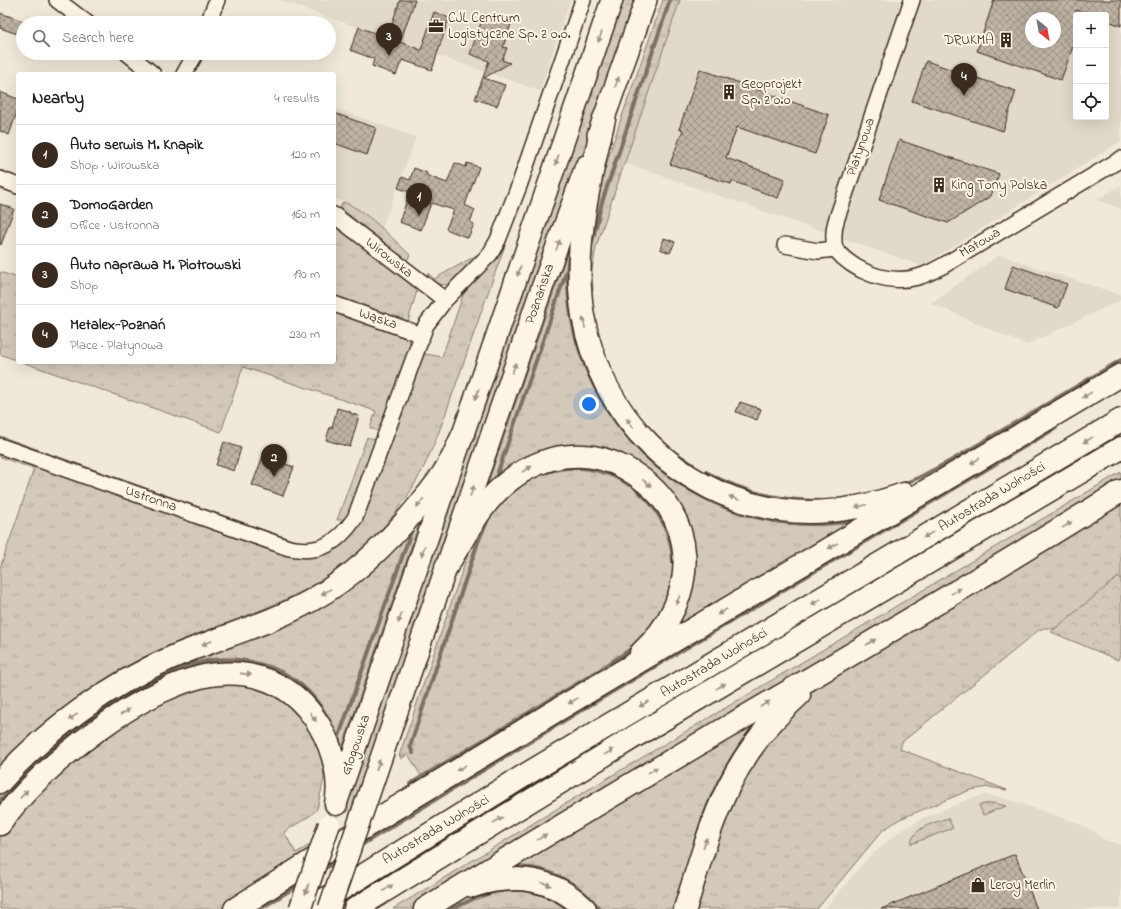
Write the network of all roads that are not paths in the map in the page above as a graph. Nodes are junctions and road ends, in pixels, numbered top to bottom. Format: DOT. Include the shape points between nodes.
graph roads {
  1 [pos="57,0"];
  2 [pos="216,0"];
  3 [pos="583,0"];
  4 [pos="612,0"];
  5 [pos="646,0"];
  6 [pos="912,0"];
  7 [pos="78,16"];
  8 [pos="210,16"];
  9 [pos="136,60"];
  10 [pos="192,60"];
  11 [pos="151,72"];
  12 [pos="185,72"];
  13 [pos="604,119"];
  14 [pos="1121,159"];
  15 [pos="0,179"];
  16 [pos="16,185"];
  17 [pos="336,217"];
  18 [pos="785,245"];
  19 [pos="835,248"];
  20 [pos="445,300"];
  21 [pos="336,305"];
  22 [pos="422,335"];
  23 [pos="1121,375"];
  24 [pos="1121,420"];
  25 [pos="463,435"];
  26 [pos="0,446"];
  27 [pos="1121,448"];
  28 [pos="951,475"];
  29 [pos="1121,492"];
  30 [pos="446,567"];
  31 [pos="412,582"];
  32 [pos="438,590"];
  33 [pos="838,662"];
  34 [pos="606,681"];
  35 [pos="0,782"];
  36 [pos="336,804"];
  37 [pos="0,824"];
  38 [pos="431,905"];
  39 [pos="235,909"];
  40 [pos="300,909"];
  41 [pos="309,909"];
  42 [pos="329,909"];
  43 [pos="355,909"];
  44 [pos="585,909"];
  45 [pos="685,909"];
  1 -- 7 [label="street"];
  2 -- 8 [label="street"];
  3 -- 20 [label="street, Ustronna" via="498,240 490,254"];
  4 -- 25 [label="main road, Poznańska, one-way"];
  13 -- 5 [label="main road, Poznańska, one-way"];
  6 -- 19 [label="street, Platynowa" via="837,218 833,239"];
  9 -- 11 [label="street"];
  10 -- 12 [label="street"];
  28 -- 13 [label="highway, one-way" via="911,492 865,506 845,510 782,510 737,500 716,490 680,470 645,441 630,424 608,390 592,354 583,315 580,253 588,189"];
  30 -- 13 [label="main road, Poznańska, one-way" via="538,299"];
  14 -- 19 [label="street, Matowa" via="956,258 918,277 894,280 873,274 848,262"];
  15 -- 16 [label="street"];
  17 -- 20 [label="street, Wirowska"];
  18 -- 19 [label="street" via="818,251"];
  20 -- 22 [label="street, Ustronna" via="432,316"];
  21 -- 22 [label="street, Wąska"];
  22 -- 26 [label="street, Ustronna" via="354,518 332,543 314,550 289,548"];
  23 -- 28 [label="highway, one-way"];
  24 -- 41 [label="highway, Autostrada Wolności, one-way" via="530,772"];
  25 -- 31 [label="main road, Poznańska, one-way"];
  25 -- 35 [label="highway, one-way" via="450,462 420,504 389,539 349,576 313,600 287,613 172,658 129,680 67,721"];
  43 -- 27 [label="highway, Autostrada Wolności, one-way" via="632,738"];
  28 -- 34 [label="highway, one-way"];
  33 -- 29 [label="highway, one-way"];
  30 -- 32 [label="main road, Poznańska"];
  30 -- 34 [label="highway, one-way" via="490,498 528,468 553,458 583,455 612,462 632,472 653,488 671,511 683,543 684,579 674,610 657,637 637,657"];
  31 -- 36 [label="main road, Głogowska, one-way"];
  42 -- 32 [label="main road, Głogowska, one-way, bridge"];
  38 -- 33 [label="highway, one-way" via="659,766"];
  45 -- 33 [label="highway, one-way" via="713,819 741,762 782,710"];
  34 -- 39 [label="highway, one-way"];
  37 -- 36 [label="highway, one-way" via="44,774 78,744 106,724 162,691 216,674 245,674 269,680 290,692 306,707 319,725 331,752 337,785"];
  36 -- 40 [label="main road, Głogowska, one-way, bridge"];
  38 -- 44 [label="highway, one-way" via="460,890 515,878 556,888"];
}
